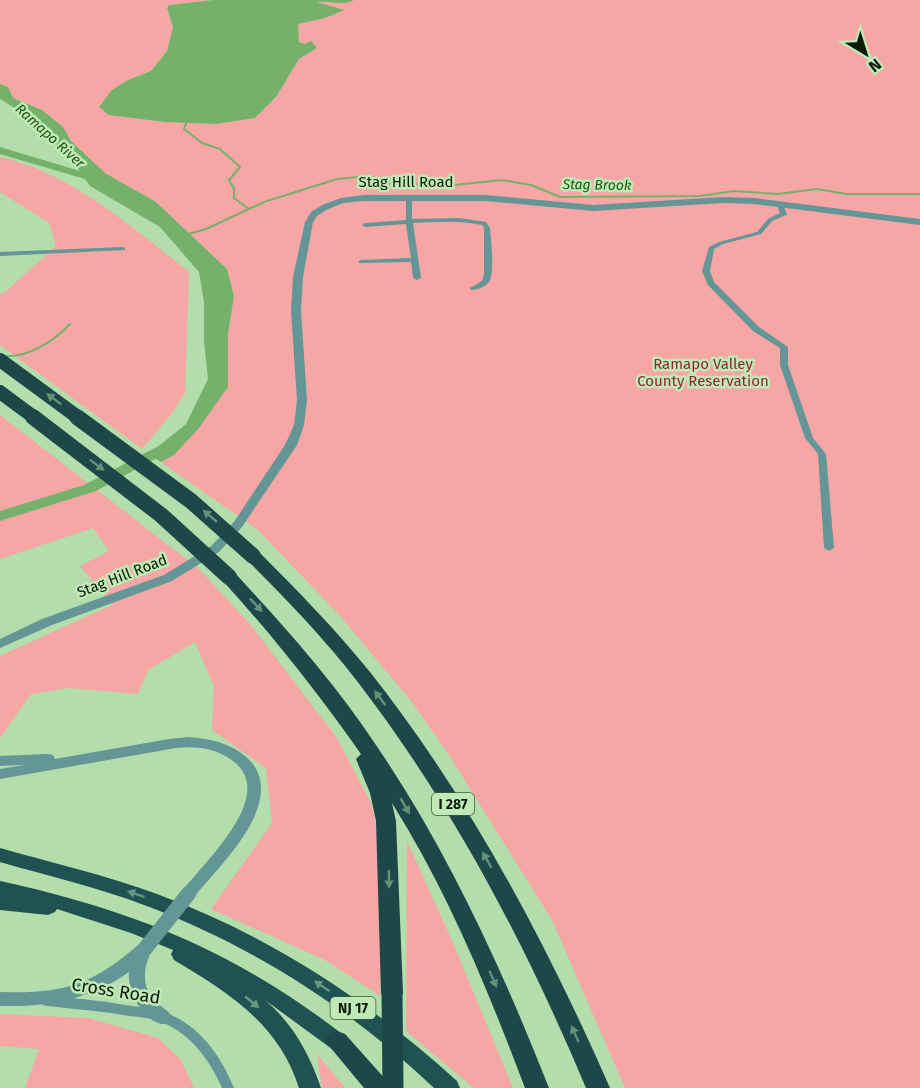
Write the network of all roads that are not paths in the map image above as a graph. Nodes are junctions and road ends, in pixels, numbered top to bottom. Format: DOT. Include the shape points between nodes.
graph roads {
  1 [pos="409,198"];
  2 [pos="779,203"];
  3 [pos="410,221"];
  4 [pos="920,222"];
  5 [pos="365,225"];
  6 [pos="123,249"];
  7 [pos="0,255"];
  8 [pos="414,260"];
  9 [pos="361,262"];
  10 [pos="417,278"];
  11 [pos="474,288"];
  12 [pos="0,360"];
  13 [pos="0,392"];
  14 [pos="829,548"];
  15 [pos="0,644"];
  16 [pos="312,671"];
  17 [pos="94,756"];
  18 [pos="0,761"];
  19 [pos="0,774"];
  20 [pos="0,855"];
  21 [pos="0,861"];
  22 [pos="47,869"];
  23 [pos="0,888"];
  24 [pos="0,902"];
  25 [pos="99,913"];
  26 [pos="132,925"];
  27 [pos="144,950"];
  28 [pos="0,999"];
  29 [pos="32,1001"];
  30 [pos="165,1018"];
  31 [pos="337,1041"];
  32 [pos="228,1088"];
  33 [pos="310,1088"];
  34 [pos="379,1088"];
  35 [pos="391,1088"];
  36 [pos="449,1088"];
  37 [pos="537,1088"];
  38 [pos="598,1088"];
  1 -- 2 [label="street, Stag Hill Road" via="486,198 580,208 723,200"];
  1 -- 3 [label="street"];
  1 -- 15 [label="street, Stag Hill Road" via="350,199 325,207 311,218 298,277 296,311 302,400 299,425 291,446 226,539 200,561 168,578 57,618"];
  2 -- 4 [label="street, Stag Hill Road"];
  2 -- 14 [label="street" via="784,214 770,220 759,233 711,248 706,270 711,283 756,329 784,347 784,365 809,438 822,454"];
  3 -- 5 [label="street"];
  3 -- 8 [label="street"];
  3 -- 11 [label="street" via="472,221 486,225 488,275 485,282"];
  6 -- 7 [label="street"];
  8 -- 9 [label="street"];
  8 -- 10 [label="street"];
  38 -- 12 [label="highway, I 287, one-way, bridge" via="522,923 483,853 395,718 348,657 253,556 191,501"];
  13 -- 16 [label="highway, I 287, one-way, bridge" via="161,515 229,577"];
  16 -- 35 [label="highway, one-way, bridge" via="368,763 384,806 389,854"];
  16 -- 37 [label="highway, I 287, one-way" via="380,764 440,868 490,973"];
  17 -- 18 [label="street"];
  17 -- 19 [label="street"];
  17 -- 27 [label="street, bridge" via="188,742 210,744 230,751 254,777 255,793 245,820"];
  20 -- 22 [label="highway"];
  21 -- 22 [label="highway, NJ 17"];
  36 -- 22 [label="highway, NJ 17, one-way" via="358,1012 248,941 117,887"];
  23 -- 25 [label="highway, NJ 17"];
  24 -- 25 [label="highway"];
  25 -- 26 [label="highway, NJ 17"];
  26 -- 31 [label="highway, NJ 17" via="235,972 284,1001"];
  26 -- 33 [label="highway, one-way" via="217,976 269,1017 298,1055"];
  27 -- 29 [label="street" via="121,971 89,989"];
  27 -- 30 [label="street" via="138,963 136,987 146,1005"];
  28 -- 29 [label="street, Cross Road"];
  29 -- 30 [label="street, Cross Road"];
  30 -- 32 [label="street, Cross Road" via="206,1048"];
  31 -- 34 [label="highway"];
  31 -- 35 [label="highway, NJ 17"];
}
